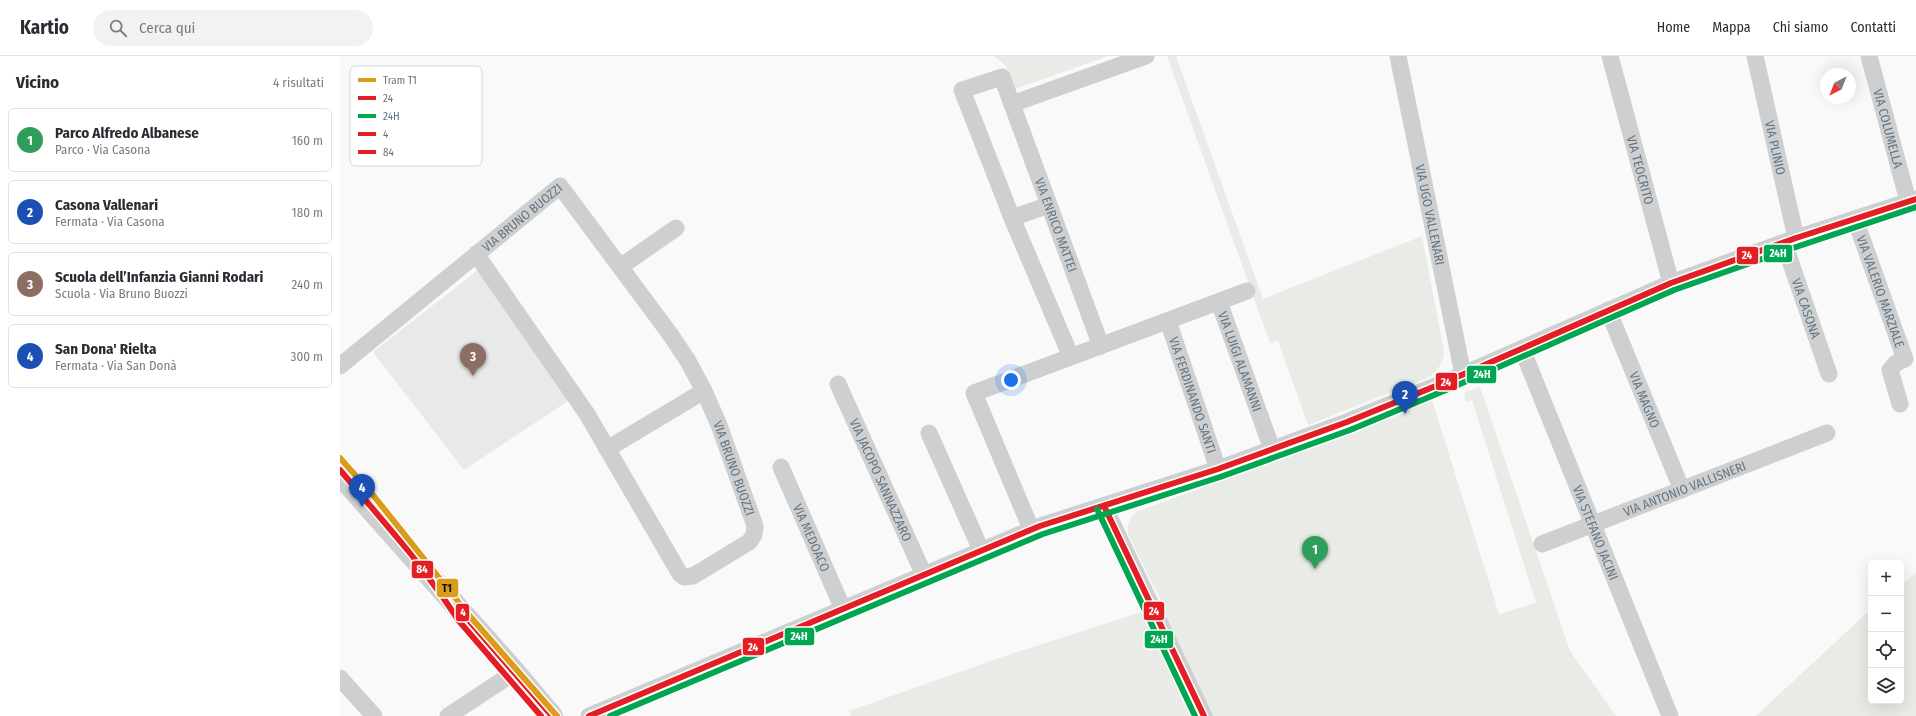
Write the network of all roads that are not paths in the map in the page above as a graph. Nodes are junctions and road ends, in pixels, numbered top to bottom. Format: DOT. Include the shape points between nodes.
graph roads {
  1 [pos="1146,56"];
  2 [pos="1398,56"];
  3 [pos="1610,56"];
  4 [pos="1755,56"];
  5 [pos="1869,56"];
  6 [pos="1012,104"];
  7 [pos="1912,200"];
  8 [pos="1049,205"];
  9 [pos="1012,218"];
  10 [pos="1855,220"];
  11 [pos="676,228"];
  12 [pos="1790,241"];
  13 [pos="476,254"];
  14 [pos="620,267"];
  15 [pos="1671,283"];
  16 [pos="1248,291"];
  17 [pos="1219,302"];
  18 [pos="1608,310"];
  19 [pos="1168,321"];
  20 [pos="1101,346"];
  21 [pos="1522,349"];
  22 [pos="1071,357"];
  23 [pos="340,366"];
  24 [pos="1463,374"];
  25 [pos="1829,374"];
  26 [pos="838,384"];
  27 [pos="704,391"];
  28 [pos="1900,404"];
  29 [pos="929,433"];
  30 [pos="1827,433"];
  31 [pos="607,448"];
  32 [pos="1272,449"];
  33 [pos="340,458"];
  34 [pos="781,467"];
  35 [pos="1218,469"];
  36 [pos="340,475"];
  37 [pos="1682,490"];
  38 [pos="1104,506"];
  39 [pos="1593,524"];
  40 [pos="1032,529"];
  41 [pos="1542,544"];
  42 [pos="981,550"];
  43 [pos="924,575"];
  44 [pos="843,609"];
  45 [pos="466,616"];
  46 [pos="515,672"];
  47 [pos="340,678"];
  48 [pos="374,716"];
  49 [pos="448,716"];
  50 [pos="552,716"];
  51 [pos="589,716"];
  52 [pos="1204,716"];
  53 [pos="1670,716"];
  1 -- 6 [label="street"];
  2 -- 24 [label="street, VIA UGO VALLENARI"];
  3 -- 15 [label="street, VIA TEOCRITO"];
  4 -- 12 [label="street, VIA PLINIO"];
  5 -- 7 [label="street, VIA COLUMELLA"];
  6 -- 8 [label="street, VIA ENRICO MATTEI"];
  6 -- 9 [label="street, VIA ENRICO MATTEI" via="1002,77 962,90"];
  7 -- 10 [label="street"];
  8 -- 9 [label="street"];
  8 -- 20 [label="street, VIA ENRICO MATTEI"];
  9 -- 22 [label="street"];
  10 -- 12 [label="street"];
  10 -- 28 [label="street, VIA VALERIO MARZIALE" via="1905,359 1896,363 1890,370"];
  11 -- 14 [label="street"];
  12 -- 15 [label="street"];
  12 -- 25 [label="street, VIA CASONA"];
  13 -- 14 [label="street, VIA BRUNO BUOZZI" via="560,186"];
  13 -- 23 [label="street, VIA BRUNO BUOZZI"];
  13 -- 31 [label="street, VIA BRUNO BUOZZI" via="587,414"];
  14 -- 27 [label="street, VIA BRUNO BUOZZI" via="670,334"];
  15 -- 18 [label="street"];
  16 -- 17 [label="street, VIA LUIGI ALAMANNI"];
  17 -- 19 [label="street"];
  17 -- 32 [label="street, VIA LUIGI ALAMANNI"];
  18 -- 21 [label="street"];
  18 -- 37 [label="street, VIA MAGNO"];
  19 -- 20 [label="street"];
  19 -- 35 [label="street, VIA FERDINANDO SANTI"];
  20 -- 22 [label="street"];
  21 -- 24 [label="street"];
  21 -- 39 [label="street, VIA STEFANO JACINI"];
  22 -- 40 [label="street" via="974,393"];
  24 -- 32 [label="street" via="1354,420"];
  26 -- 43 [label="street, VIA JACOPO SANNAZZARO"];
  27 -- 31 [label="street"];
  27 -- 31 [label="street, VIA BRUNO BUOZZI" via="719,424 756,526 754,535 748,542 693,576 684,577 677,570"];
  29 -- 42 [label="street"];
  30 -- 37 [label="street, VIA ANTONIO VALLISNERI"];
  32 -- 35 [label="street"];
  33 -- 45 [label="street" via="449,590"];
  34 -- 44 [label="street, VIA MEDOACO"];
  35 -- 38 [label="street"];
  36 -- 45 [label="street"];
  37 -- 39 [label="street, VIA ANTONIO VALLISNERI"];
  38 -- 40 [label="street"];
  38 -- 52 [label="street"];
  39 -- 41 [label="street, VIA ANTONIO VALLISNERI"];
  39 -- 53 [label="street, VIA STEFANO JACINI"];
  40 -- 42 [label="street"];
  42 -- 43 [label="street"];
  43 -- 44 [label="street"];
  44 -- 51 [label="street"];
  45 -- 46 [label="street"];
  46 -- 49 [label="street"];
  46 -- 50 [label="street"];
  47 -- 48 [label="street"];
}
